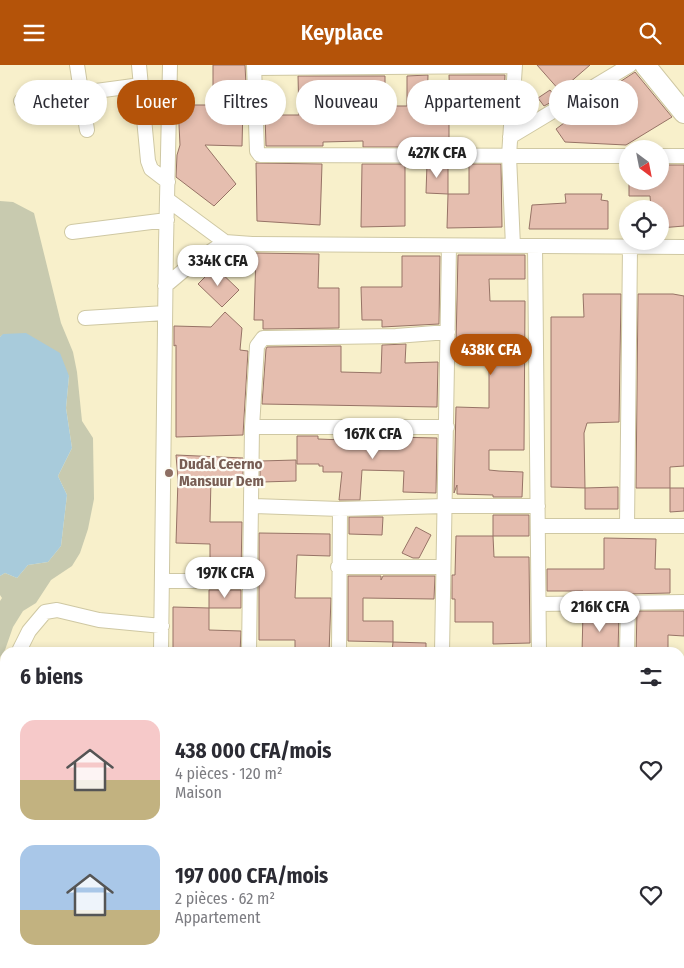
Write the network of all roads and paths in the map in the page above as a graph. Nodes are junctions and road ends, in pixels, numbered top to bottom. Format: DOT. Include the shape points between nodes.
graph roads {
  1 [pos="77,65"];
  2 [pos="139,65"];
  3 [pos="170,65"];
  4 [pos="630,65"];
  5 [pos="645,65"];
  6 [pos="515,66"];
  7 [pos="254,67"];
  8 [pos="79,80"];
  9 [pos="140,80"];
  10 [pos="684,113"];
  11 [pos="86,125"];
  12 [pos="145,125"];
  13 [pos="87,130"];
  14 [pos="510,137"];
  15 [pos="509,156"];
  16 [pos="619,156"];
  17 [pos="669,156"];
  18 [pos="684,156"];
  19 [pos="168,182"];
  20 [pos="168,200"];
  21 [pos="167,219"];
  22 [pos="72,232"];
  23 [pos="226,242"];
  24 [pos="449,246"];
  25 [pos="513,246"];
  26 [pos="535,246"];
  27 [pos="619,247"];
  28 [pos="669,247"];
  29 [pos="684,247"];
  30 [pos="630,250"];
  31 [pos="166,287"];
  32 [pos="165,313"];
  33 [pos="85,319"];
  34 [pos="448,332"];
  35 [pos="252,427"];
  36 [pos="447,427"];
  37 [pos="250,506"];
  38 [pos="445,506"];
  39 [pos="538,506"];
  40 [pos="340,509"];
  41 [pos="538,526"];
  42 [pos="627,526"];
  43 [pos="684,526"];
  44 [pos="338,567"];
  45 [pos="444,567"];
  46 [pos="163,581"];
  47 [pos="250,581"];
  48 [pos="684,602"];
  49 [pos="628,603"];
  50 [pos="539,604"];
  51 [pos="162,626"];
  52 [pos="21,647"];
  53 [pos="161,647"];
  54 [pos="249,647"];
  55 [pos="339,647"];
  56 [pos="442,647"];
  57 [pos="539,647"];
  58 [pos="627,647"];
  1 -- 8 [label="street"];
  2 -- 9 [label="street"];
  3 -- 19 [label="street"];
  4 -- 14 [label="street"];
  5 -- 10 [label="main road"];
  6 -- 7 [label="street"];
  6 -- 14 [label="street"];
  7 -- 15 [label="street" via="257,151 260,155"];
  11 -- 13 [label="street"];
  12 -- 19 [label="street" via="151,169"];
  14 -- 15 [label="street"];
  15 -- 16 [label="street"];
  15 -- 25 [label="street"];
  17 -- 18 [label="street"];
  19 -- 20 [label="street"];
  20 -- 21 [label="street"];
  20 -- 23 [label="street"];
  21 -- 22 [label="street"];
  21 -- 31 [label="street"];
  23 -- 24 [label="street" via="252,245"];
  23 -- 31 [label="street" via="190,265"];
  24 -- 25 [label="street"];
  24 -- 34 [label="street"];
  25 -- 26 [label="street"];
  26 -- 27 [label="street"];
  26 -- 39 [label="street"];
  28 -- 29 [label="street"];
  30 -- 42 [label="street"];
  31 -- 32 [label="street"];
  32 -- 33 [label="street"];
  32 -- 46 [label="street"];
  34 -- 35 [label="street" via="263,338 257,346"];
  34 -- 36 [label="street"];
  35 -- 36 [label="street"];
  35 -- 37 [label="street"];
  36 -- 38 [label="street"];
  37 -- 40 [label="street"];
  37 -- 47 [label="street"];
  38 -- 39 [label="street"];
  38 -- 40 [label="street"];
  38 -- 45 [label="street"];
  39 -- 41 [label="street"];
  40 -- 44 [label="street"];
  41 -- 42 [label="street"];
  41 -- 50 [label="street"];
  42 -- 43 [label="street"];
  44 -- 45 [label="street"];
  44 -- 55 [label="street"];
  45 -- 56 [label="street"];
  46 -- 47 [label="street"];
  46 -- 51 [label="street"];
  47 -- 54 [label="street"];
  48 -- 49 [label="street"];
  49 -- 50 [label="street"];
  49 -- 58 [label="street"];
  50 -- 57 [label="street"];
  51 -- 52 [label="street" via="99,621 57,610 45,612"];
  51 -- 53 [label="street"];
}
